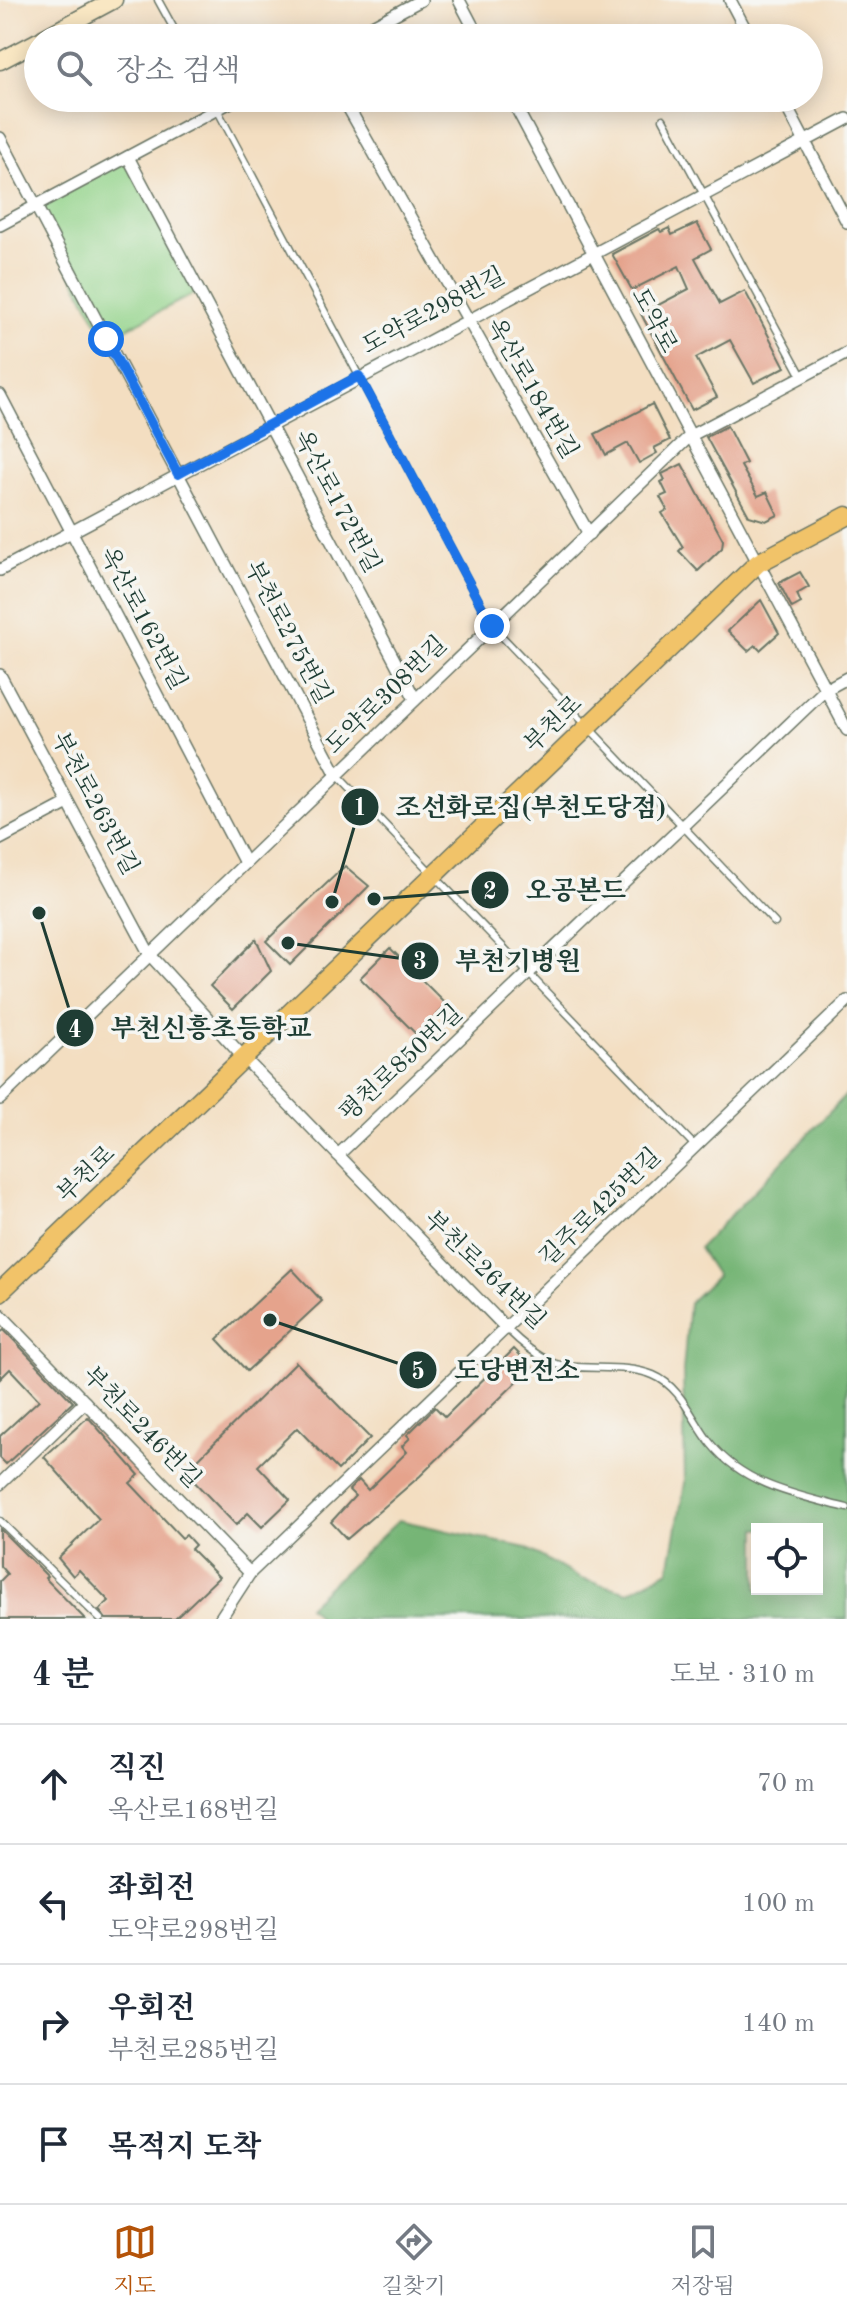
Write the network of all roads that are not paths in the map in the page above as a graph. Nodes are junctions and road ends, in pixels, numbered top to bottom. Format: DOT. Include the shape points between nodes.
graph roads {
  1 [pos="114,0"];
  2 [pos="158,0"];
  3 [pos="421,0"];
  4 [pos="459,0"];
  5 [pos="730,0"];
  6 [pos="68,24"];
  7 [pos="171,24"];
  8 [pos="376,24"];
  9 [pos="472,24"];
  10 [pos="743,24"];
  11 [pos="24,48"];
  12 [pos="0,61"];
  13 [pos="213,112"];
  14 [pos="218,112"];
  15 [pos="351,112"];
  16 [pos="518,112"];
  17 [pos="789,112"];
  18 [pos="663,119"];
  19 [pos="847,119"];
  20 [pos="0,138"];
  21 [pos="804,141"];
  22 [pos="128,157"];
  23 [pos="703,196"];
  24 [pos="36,206"];
  25 [pos="847,222"];
  26 [pos="0,225"];
  27 [pos="592,252"];
  28 [pos="467,320"];
  29 [pos="847,353"];
  30 [pos="359,376"];
  31 [pos="802,377"];
  32 [pos="0,395"];
  33 [pos="270,424"];
  34 [pos="690,436"];
  35 [pos="178,474"];
  36 [pos="847,516"];
  37 [pos="71,531"];
  38 [pos="589,534"];
  39 [pos="758,563"];
  40 [pos="0,570"];
  41 [pos="492,626"];
  42 [pos="0,675"];
  43 [pos="847,678"];
  44 [pos="825,690"];
  45 [pos="415,699"];
  46 [pos="588,727"];
  47 [pos="847,730"];
  48 [pos="337,775"];
  49 [pos="68,803"];
  50 [pos="682,827"];
  51 [pos="0,839"];
  52 [pos="245,863"];
  53 [pos="434,875"];
  54 [pos="775,923"];
  55 [pos="150,955"];
  56 [pos="529,974"];
  57 [pos="847,1001"];
  58 [pos="244,1058"];
  59 [pos="0,1099"];
  60 [pos="696,1147"];
  61 [pos="338,1155"];
  62 [pos="0,1292"];
  63 [pos="0,1314"];
  64 [pos="507,1329"];
  65 [pos="85,1402"];
  66 [pos="0,1484"];
  67 [pos="847,1508"];
  68 [pos="0,1521"];
  69 [pos="250,1573"];
  70 [pos="100,1619"];
  71 [pos="220,1619"];
  1 -- 6 [label="street"];
  2 -- 7 [label="lane"];
  3 -- 8 [label="street"];
  4 -- 9 [label="street"];
  5 -- 10 [label="street"];
  11 -- 12 [label="street"];
  13 -- 22 [label="street"];
  14 -- 30 [label="lane"];
  15 -- 28 [label="street, 옥산로184번길"];
  16 -- 27 [label="street, 도약로"];
  17 -- 21 [label="street"];
  18 -- 23 [label="lane"];
  19 -- 21 [label="street, 도약로298번길"];
  20 -- 24 [label="street, 부천로275번길"];
  21 -- 23 [label="street, 도약로298번길"];
  21 -- 25 [label="street"];
  22 -- 24 [label="street"];
  22 -- 33 [label="street, 옥산로172번길"];
  23 -- 27 [label="street, 도약로298번길"];
  23 -- 31 [label="lane"];
  24 -- 26 [label="street"];
  24 -- 35 [label="street, 부천로275번길"];
  27 -- 28 [label="street, 도약로298번길"];
  27 -- 34 [label="street, 도약로"];
  28 -- 30 [label="street, 도약로298번길"];
  28 -- 38 [label="street, 옥산로184번길"];
  29 -- 31 [label="street, 도약로308번길"];
  30 -- 33 [label="street, 도약로298번길"];
  30 -- 41 [label="lane"];
  31 -- 34 [label="street, 도약로308번길"];
  32 -- 37 [label="street, 옥산로162번길"];
  33 -- 35 [label="street, 도약로298번길"];
  33 -- 45 [label="street, 옥산로172번길"];
  34 -- 38 [label="street, 도약로308번길"];
  34 -- 39 [label="street, 도약로"];
  35 -- 37 [label="street, 도약로298번길"];
  35 -- 48 [label="street, 부천로275번길"];
  36 -- 39 [label="main road, 부천로"];
  37 -- 40 [label="street, 도약로298번길"];
  37 -- 52 [label="street, 옥산로162번길"];
  38 -- 41 [label="street, 도약로308번길"];
  39 -- 44 [label="street, 도약로"];
  39 -- 46 [label="main road, 부천로"];
  41 -- 45 [label="street, 도약로308번길"];
  41 -- 46 [label="lane"];
  42 -- 49 [label="street, 부천로263번길"];
  43 -- 44 [label="street, 평천로850번길"];
  44 -- 47 [label="street, 도약로"];
  44 -- 50 [label="street, 평천로850번길"];
  45 -- 48 [label="street, 도약로308번길"];
  46 -- 50 [label="lane"];
  46 -- 53 [label="main road, 부천로"];
  48 -- 52 [label="street, 도약로308번길"];
  48 -- 53 [label="lane, 부천로275번길"];
  49 -- 51 [label="street"];
  49 -- 55 [label="street, 부천로263번길"];
  50 -- 54 [label="lane"];
  50 -- 56 [label="street, 평천로850번길"];
  52 -- 55 [label="street, 도약로308번길"];
  53 -- 56 [label="lane, 부천로275번길"];
  53 -- 58 [label="main road, 부천로"];
  55 -- 58 [label="street, 부천로264번길"];
  55 -- 59 [label="street, 도약로308번길"];
  56 -- 60 [label="lane, 부천로275번길"];
  56 -- 61 [label="street, 평천로850번길"];
  57 -- 60 [label="street, 길주로425번길"];
  58 -- 61 [label="street, 부천로264번길"];
  58 -- 62 [label="main road, 부천로"];
  60 -- 64 [label="street, 길주로425번길"];
  61 -- 64 [label="street, 부천로264번길"];
  63 -- 65 [label="street, 부천로246번길"];
  64 -- 67 [label="lane, 부천로264번길" via="552,1363 654,1375 674,1389 712,1445 736,1467 768,1486"];
  64 -- 69 [label="street, 길주로425번길"];
  65 -- 66 [label="street"];
  65 -- 69 [label="street, 부천로246번길"];
  68 -- 70 [label="lane"];
  69 -- 71 [label="street, 길주로425번길"];
}
